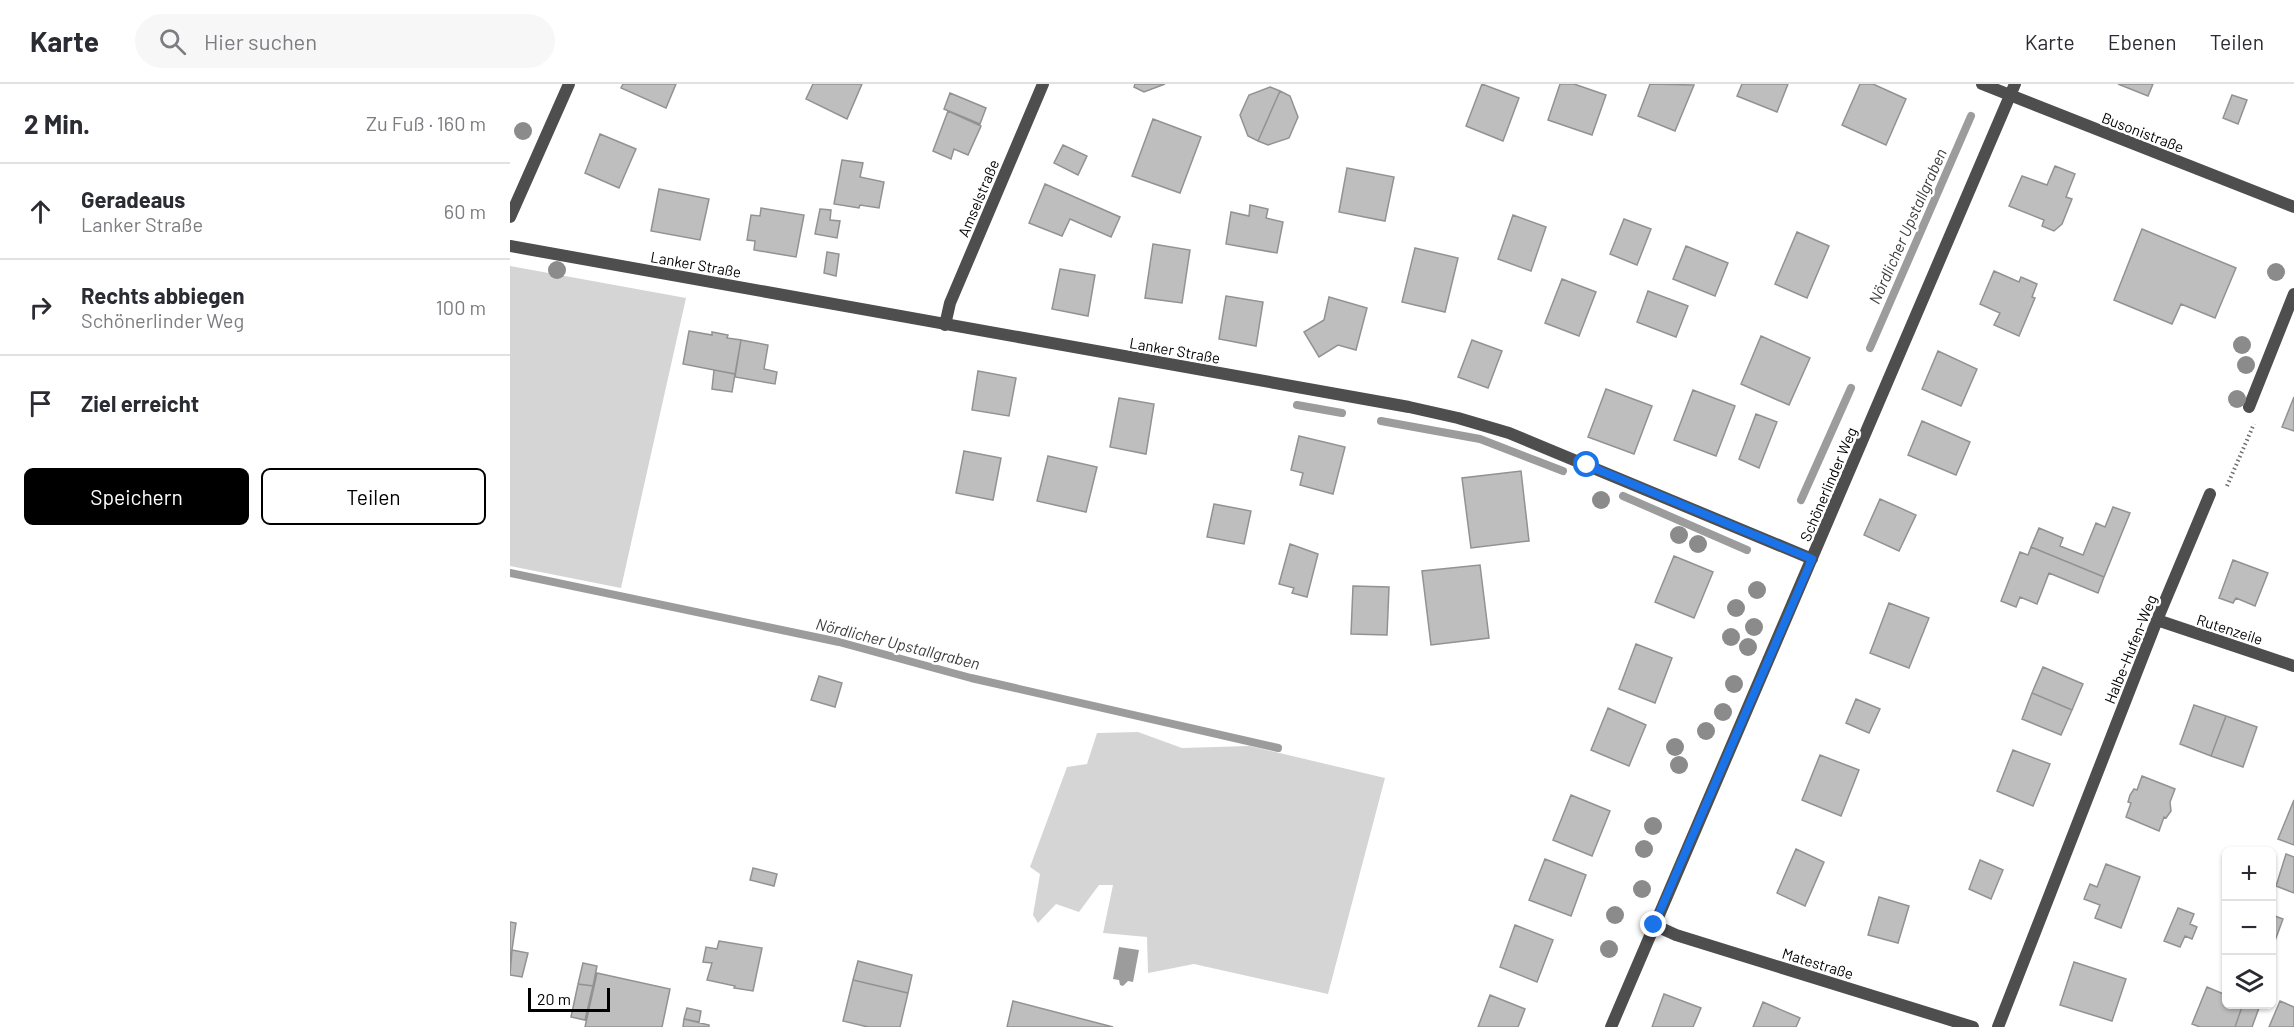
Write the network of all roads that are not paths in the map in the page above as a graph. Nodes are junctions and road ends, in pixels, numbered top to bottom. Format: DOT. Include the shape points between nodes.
graph roads {
  1 [pos="569,84"];
  2 [pos="1043,84"];
  3 [pos="1982,84"];
  4 [pos="2012,90"];
  5 [pos="2294,207"];
  6 [pos="510,217"];
  7 [pos="510,246"];
  8 [pos="2294,294"];
  9 [pos="945,325"];
  10 [pos="2249,407"];
  11 [pos="2210,494"];
  12 [pos="1812,559"];
  13 [pos="2157,621"];
  14 [pos="2294,666"];
  15 [pos="1654,925"];
  16 [pos="1611,1027"];
  17 [pos="1973,1027"];
  18 [pos="1998,1027"];
  1 -- 6 [label="street"];
  2 -- 9 [label="street, Amselstraße" via="950,303"];
  3 -- 4 [label="street, Busonistraße"];
  4 -- 5 [label="street, Busonistraße"];
  4 -- 12 [label="street, Schönerlinder Weg"];
  7 -- 9 [label="street, Lanker Straße"];
  8 -- 10 [label="street"];
  9 -- 12 [label="street, Lanker Straße" via="1458,418 1509,433"];
  11 -- 13 [label="street, Halbe-Hufen-Weg"];
  12 -- 15 [label="street, Schönerlinder Weg"];
  13 -- 14 [label="street, Rutenzeile"];
  13 -- 18 [label="street, Halbe-Hufen-Weg"];
  15 -- 16 [label="street, Schönerlinder Weg"];
  15 -- 17 [label="street, Matestraße"];
}
